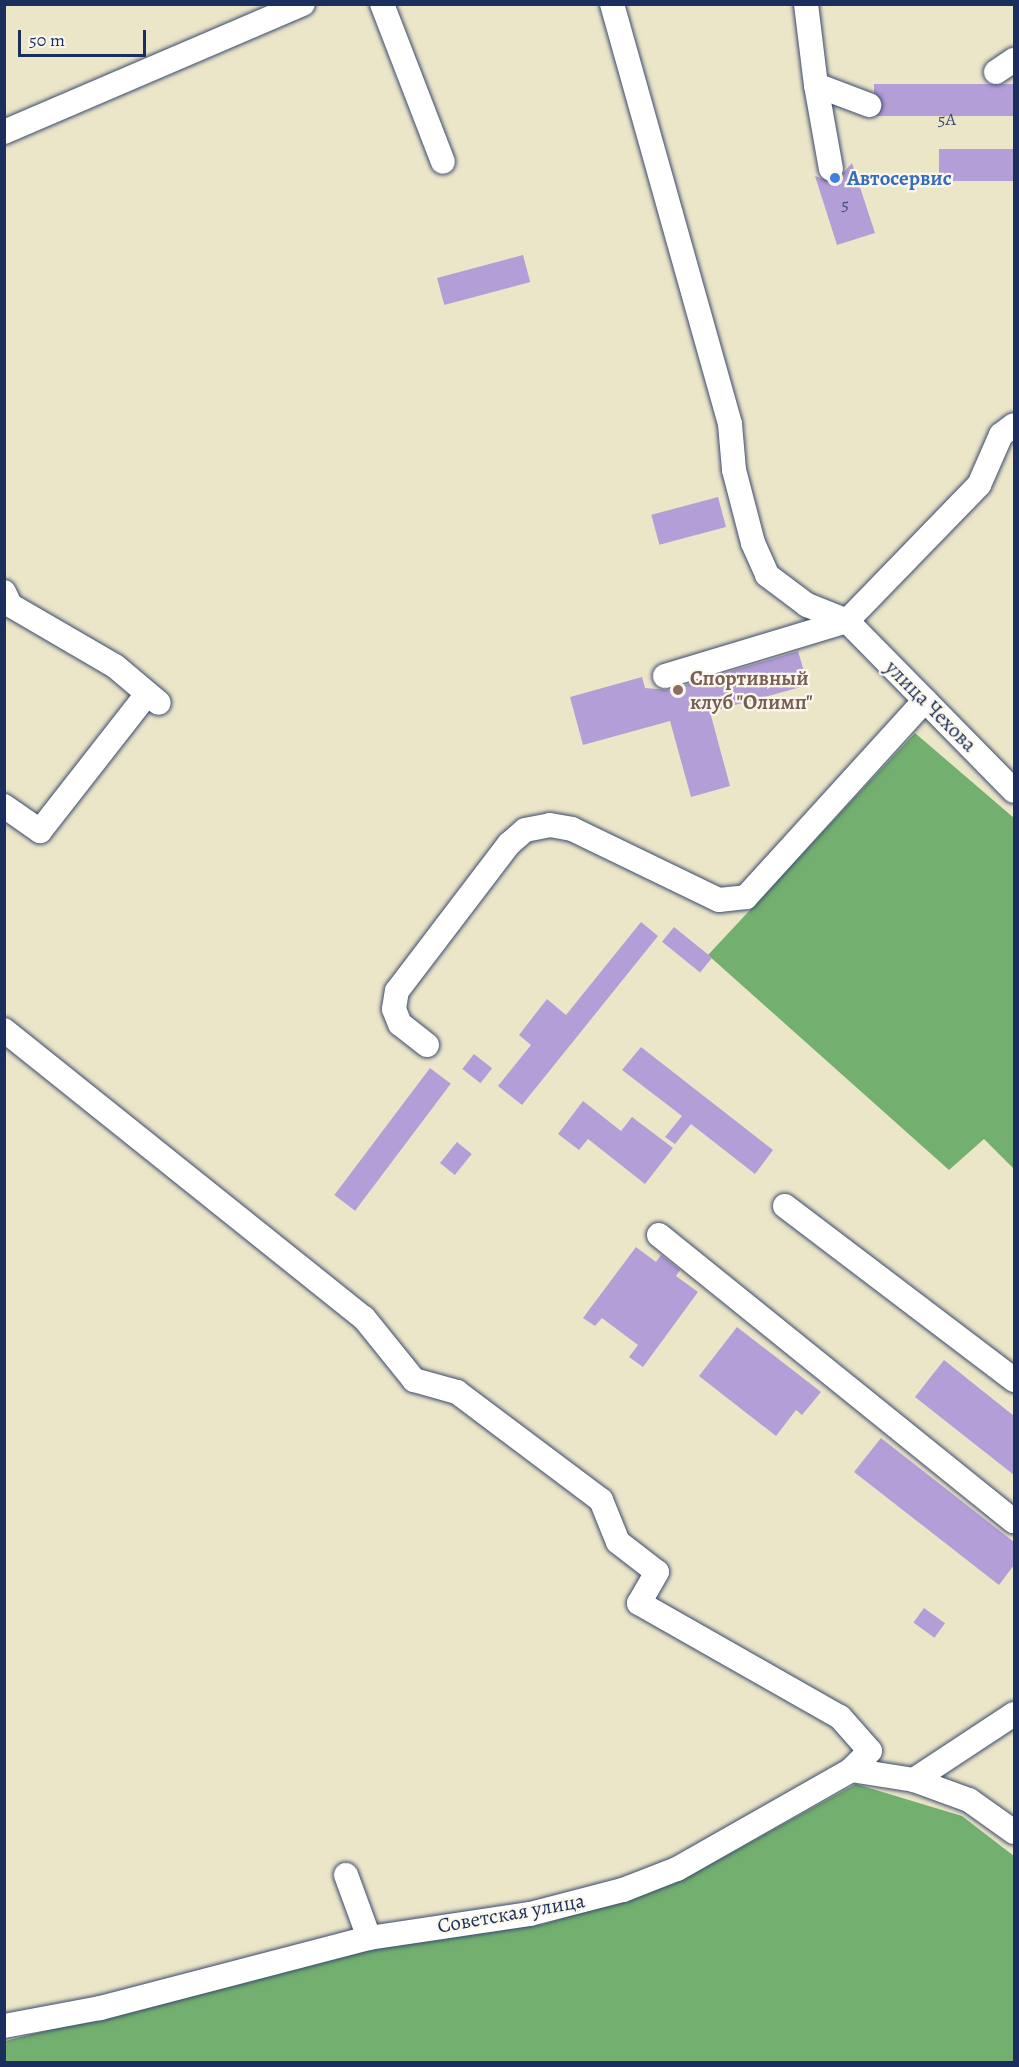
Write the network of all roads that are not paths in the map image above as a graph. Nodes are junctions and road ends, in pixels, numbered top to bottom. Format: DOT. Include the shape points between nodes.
graph roads {
  1 [pos="303,4"];
  2 [pos="381,4"];
  3 [pos="612,4"];
  4 [pos="806,4"];
  5 [pos="816,85"];
  6 [pos="869,105"];
  7 [pos="4,132"];
  8 [pos="443,162"];
  9 [pos="831,169"];
  10 [pos="1014,425"];
  11 [pos="4,592"];
  12 [pos="847,621"];
  13 [pos="665,676"];
  14 [pos="926,700"];
  15 [pos="1014,791"];
  16 [pos="4,806"];
  17 [pos="4,1030"];
  18 [pos="427,1045"];
  19 [pos="785,1206"];
  20 [pos="659,1235"];
  21 [pos="1014,1380"];
  22 [pos="1014,1521"];
  23 [pos="1014,1714"];
  24 [pos="851,1770"];
  25 [pos="914,1780"];
  26 [pos="1014,1832"];
  27 [pos="346,1875"];
  28 [pos="369,1938"];
  29 [pos="4,2026"];
  1 -- 7 [label="street"];
  2 -- 8 [label="street"];
  3 -- 12 [label="street" via="730,424 734,470 753,543 767,575 807,605"];
  4 -- 5 [label="street"];
  5 -- 6 [label="street"];
  5 -- 9 [label="street"];
  10 -- 12 [label="street" via="1001,435 979,485"];
  11 -- 16 [label="street" via="10,605 116,666 154,699 40,831"];
  12 -- 13 [label="street"];
  12 -- 14 [label="street, улица Чехова"];
  14 -- 15 [label="street, улица Чехова"];
  14 -- 18 [label="street" via="746,897 719,900 572,829 550,825 525,830 509,844 397,991 394,1009 400,1024"];
  17 -- 24 [label="street" via="364,1318 414,1380 457,1392 600,1500 618,1542 657,1572 639,1603 840,1718 870,1751"];
  19 -- 21 [label="street"];
  20 -- 22 [label="street"];
  23 -- 25 [label="street"];
  24 -- 25 [label="street"];
  24 -- 28 [label="street, Советская улица" via="677,1869 622,1890 530,1914"];
  25 -- 26 [label="street" via="969,1800"];
  27 -- 28 [label="street"];
  28 -- 29 [label="street, Советская улица" via="100,2008"];
}
